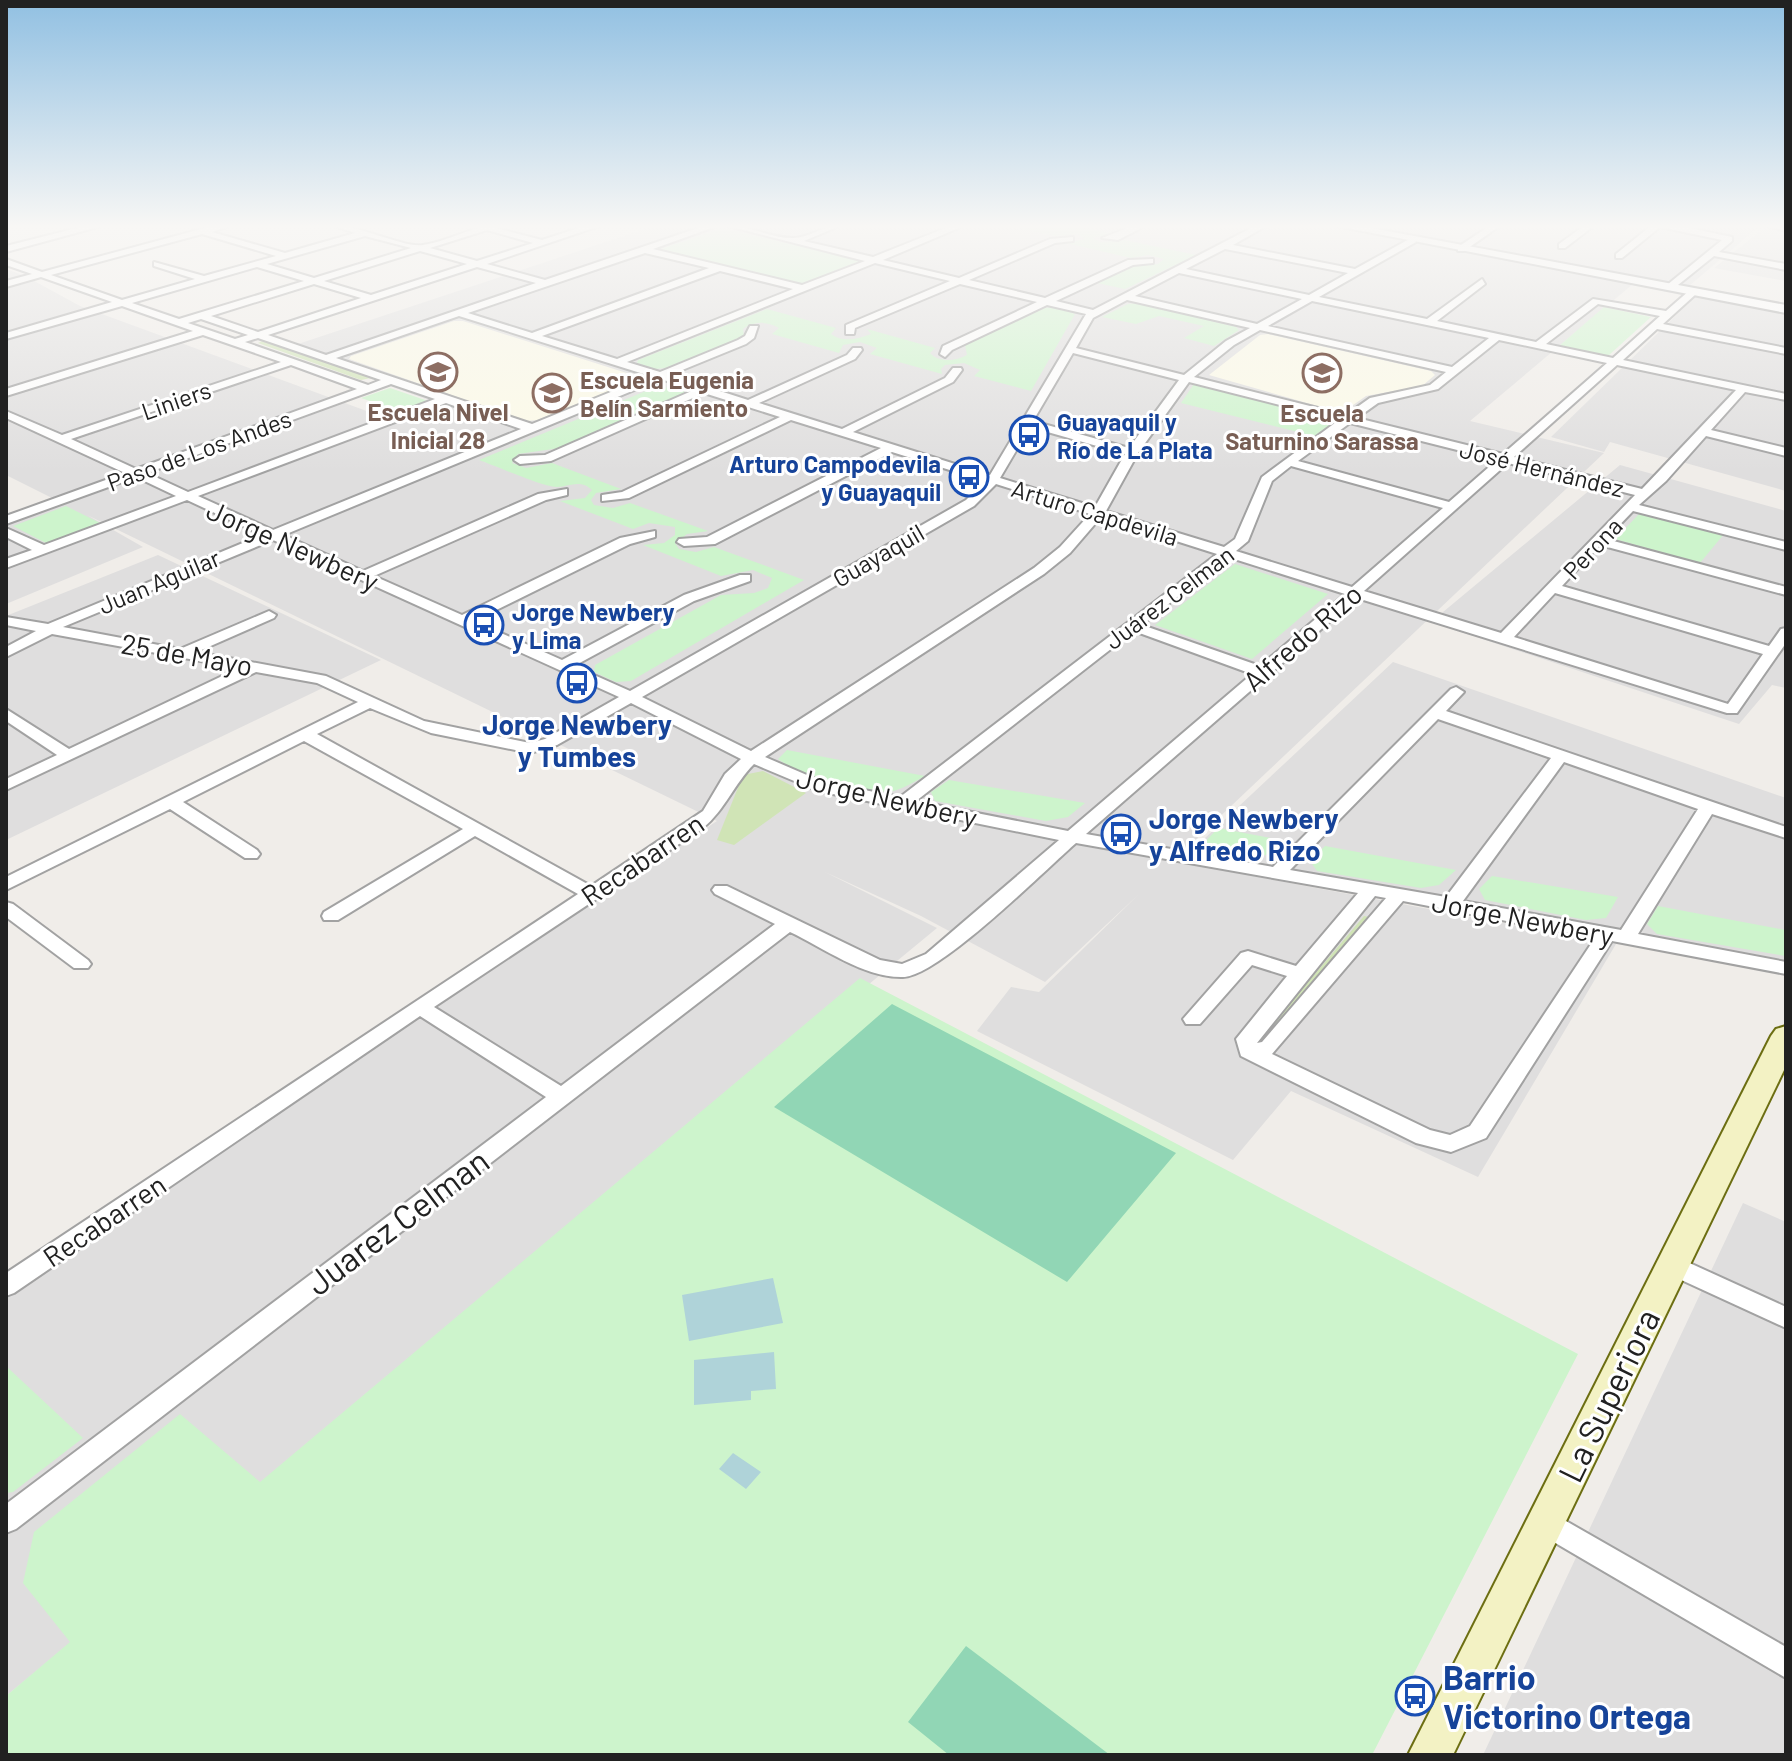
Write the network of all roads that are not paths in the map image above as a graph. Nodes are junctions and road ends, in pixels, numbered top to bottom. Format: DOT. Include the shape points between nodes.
graph roads {
  1 [pos="105,307"];
  2 [pos="138,307"];
  3 [pos="230,307"];
  4 [pos="342,307"];
  5 [pos="476,307"];
  6 [pos="611,307"];
  7 [pos="754,307"];
  8 [pos="898,307"];
  9 [pos="1031,307"];
  10 [pos="1070,307"];
  11 [pos="1106,307"];
  12 [pos="1170,307"];
  13 [pos="1290,307"];
  14 [pos="1351,307"];
  15 [pos="1449,307"];
  16 [pos="1588,307"];
  17 [pos="1629,307"];
  18 [pos="1674,307"];
  19 [pos="459,313"];
  20 [pos="1094,313"];
  21 [pos="1665,314"];
  22 [pos="202,316"];
  23 [pos="179,322"];
  24 [pos="1428,323"];
  25 [pos="1653,325"];
  26 [pos="1257,327"];
  27 [pos="158,328"];
  28 [pos="754,328"];
  29 [pos="204,331"];
  30 [pos="850,332"];
  31 [pos="258,335"];
  32 [pos="6,336"];
  33 [pos="532,336"];
  34 [pos="1495,338"];
  35 [pos="236,342"];
  36 [pos="1537,346"];
  37 [pos="1069,349"];
  38 [pos="857,350"];
  39 [pos="1786,351"];
  40 [pos="945,354"];
  41 [pos="326,358"];
  42 [pos="1613,361"];
  43 [pos="291,362"];
  44 [pos="616,363"];
  45 [pos="957,370"];
  46 [pos="1454,371"];
  47 [pos="658,376"];
  48 [pos="1187,377"];
  49 [pos="392,380"];
  50 [pos="1743,388"];
  51 [pos="368,389"];
  52 [pos="702,390"];
  53 [pos="6,393"];
  54 [pos="1786,397"];
  55 [pos="446,399"];
  56 [pos="747,404"];
  57 [pos="7,415"];
  58 [pos="789,417"];
  59 [pos="1347,419"];
  60 [pos="1026,422"];
  61 [pos="531,428"];
  62 [pos="1704,432"];
  63 [pos="842,433"];
  64 [pos="61,439"];
  65 [pos="890,448"];
  66 [pos="1132,452"];
  67 [pos="1786,452"];
  68 [pos="1505,459"];
  69 [pos="520,460"];
  70 [pos="1290,462"];
  71 [pos="136,473"];
  72 [pos="993,480"];
  73 [pos="563,492"];
  74 [pos="1643,493"];
  75 [pos="185,496"];
  76 [pos="606,498"];
  77 [pos="1451,506"];
  78 [pos="1630,506"];
  79 [pos="1098,513"];
  80 [pos="6,520"];
  81 [pos="6,532"];
  82 [pos="650,534"];
  83 [pos="268,535"];
  84 [pos="1599,541"];
  85 [pos="684,542"];
  86 [pos="1786,546"];
  87 [pos="43,550"];
  88 [pos="1228,553"];
  89 [pos="6,564"];
  90 [pos="362,576"];
  91 [pos="745,578"];
  92 [pos="1554,588"];
  93 [pos="1786,591"];
  94 [pos="1354,593"];
  95 [pos="269,615"];
  96 [pos="6,621"];
  97 [pos="460,622"];
  98 [pos="1130,625"];
  99 [pos="48,629"];
  100 [pos="1786,632"];
  101 [pos="1505,638"];
  102 [pos="1772,652"];
  103 [pos="6,653"];
  104 [pos="182,653"];
  105 [pos="256,666"];
  106 [pos="563,666"];
  107 [pos="1262,672"];
  108 [pos="1456,692"];
  109 [pos="631,697"];
  110 [pos="371,701"];
  111 [pos="1435,713"];
  112 [pos="6,714"];
  113 [pos="306,735"];
  114 [pos="68,755"];
  115 [pos="752,758"];
  116 [pos="1559,758"];
  117 [pos="6,785"];
  118 [pos="171,802"];
  119 [pos="903,803"];
  120 [pos="1708,807"];
  121 [pos="475,829"];
  122 [pos="1786,833"];
  123 [pos="1071,837"];
  124 [pos="251,854"];
  125 [pos="1277,873"];
  126 [pos="6,884"];
  127 [pos="721,890"];
  128 [pos="1370,890"];
  129 [pos="592,894"];
  130 [pos="1399,895"];
  131 [pos="1451,904"];
  132 [pos="6,908"];
  133 [pos="331,916"];
  134 [pos="789,923"];
  135 [pos="1617,936"];
  136 [pos="81,964"];
  137 [pos="1786,968"];
  138 [pos="1298,973"];
  139 [pos="420,1007"];
  140 [pos="1193,1019"];
  141 [pos="1786,1036"];
  142 [pos="1248,1051"];
  143 [pos="561,1096"];
  144 [pos="1672,1265"];
  145 [pos="6,1286"];
  146 [pos="1786,1318"];
  147 [pos="6,1520"];
  148 [pos="1545,1522"];
  149 [pos="1786,1663"];
  150 [pos="1430,1755"];
  1 -- 32 [label="street"];
  2 -- 23 [label="street"];
  3 -- 22 [label="street"];
  4 -- 31 [label="street"];
  5 -- 19 [label="street"];
  6 -- 33 [label="street"];
  7 -- 44 [label="street"];
  8 -- 30 [label="street" via="850,327"];
  9 -- 40 [label="street" via="947,348"];
  10 -- 20 [label="street"];
  11 -- 20 [label="street, Guayaquil"];
  12 -- 26 [label="street"];
  13 -- 26 [label="street, Recabarren"];
  14 -- 24 [label="street"];
  15 -- 24 [label="street"];
  16 -- 36 [label="street"];
  17 -- 21 [label="street"];
  18 -- 21 [label="street, Alfredo Rizo"];
  19 -- 33 [label="street, Arturo Capdevila"];
  19 -- 41 [label="street"];
  20 -- 37 [label="street, Guayaquil"];
  21 -- 25 [label="street, Alfredo Rizo"];
  22 -- 23 [label="street"];
  22 -- 31 [label="street"];
  23 -- 27 [label="street"];
  23 -- 29 [label="street"];
  24 -- 34 [label="street"];
  25 -- 39 [label="street"];
  25 -- 42 [label="street, Alfredo Rizo"];
  26 -- 46 [label="street"];
  26 -- 48 [label="street, Recabarren"];
  28 -- 47 [label="street, Juan Aguilar" via="742,342"];
  29 -- 35 [label="street"];
  29 -- 53 [label="street"];
  31 -- 35 [label="street"];
  31 -- 41 [label="street"];
  33 -- 44 [label="street, Arturo Capdevila"];
  34 -- 36 [label="street"];
  34 -- 46 [label="street, Juárez Celman"];
  35 -- 43 [label="street"];
  36 -- 42 [label="street"];
  37 -- 48 [label="street, José Hernández"];
  37 -- 60 [label="street, Guayaquil"];
  38 -- 56 [label="street"];
  41 -- 49 [label="street"];
  42 -- 50 [label="street"];
  42 -- 68 [label="street, Alfredo Rizo"];
  43 -- 51 [label="street"];
  43 -- 64 [label="street, Liniers"];
  44 -- 47 [label="street, Arturo Capdevila"];
  45 -- 63 [label="street" via="949,380"];
  46 -- 59 [label="street, Juárez Celman" via="1434,387 1380,397"];
  47 -- 52 [label="street, Arturo Capdevila"];
  47 -- 61 [label="street, Juan Aguilar"];
  48 -- 59 [label="street, José Hernández"];
  48 -- 66 [label="street, Recabarren"];
  49 -- 51 [label="street, Paso de Los Andes"];
  49 -- 55 [label="street"];
  50 -- 54 [label="street"];
  50 -- 62 [label="street, Perona"];
  51 -- 71 [label="street, Paso de Los Andes"];
  52 -- 56 [label="street, Arturo Capdevila"];
  52 -- 69 [label="street" via="547,458"];
  55 -- 61 [label="street"];
  55 -- 75 [label="street"];
  56 -- 58 [label="street, Arturo Capdevila"];
  57 -- 64 [label="street, Jorge Newbery"];
  58 -- 63 [label="street, Arturo Capdevila"];
  58 -- 76 [label="street" via="625,495"];
  59 -- 68 [label="street, José Hernández"];
  59 -- 70 [label="street, Juárez Celman"];
  60 -- 66 [label="street"];
  60 -- 72 [label="street, Guayaquil"];
  61 -- 83 [label="street, Juan Aguilar"];
  62 -- 67 [label="street"];
  62 -- 74 [label="street, Perona"];
  63 -- 65 [label="street, Arturo Capdevila"];
  64 -- 71 [label="street, Jorge Newbery"];
  65 -- 72 [label="street, Arturo Capdevila"];
  65 -- 85 [label="street" via="710,541"];
  66 -- 79 [label="street, Recabarren"];
  68 -- 74 [label="street, José Hernández"];
  68 -- 77 [label="street, Alfredo Rizo"];
  70 -- 77 [label="street"];
  70 -- 88 [label="street, Juárez Celman" via="1266,480 1246,535"];
  71 -- 75 [label="street, Jorge Newbery"];
  71 -- 80 [label="street, Paso de Los Andes"];
  72 -- 79 [label="street, Arturo Capdevila"];
  72 -- 109 [label="street, Guayaquil" via="970,503"];
  73 -- 90 [label="street"];
  74 -- 78 [label="street, Perona"];
  75 -- 83 [label="street, Jorge Newbery"];
  75 -- 87 [label="street"];
  77 -- 94 [label="street, Alfredo Rizo"];
  78 -- 84 [label="street, Perona"];
  78 -- 86 [label="street"];
  79 -- 88 [label="street, Arturo Capdevila"];
  79 -- 115 [label="street, Recabarren" via="1039,571"];
  81 -- 87 [label="street"];
  82 -- 97 [label="street" via="625,541"];
  83 -- 90 [label="street, Jorge Newbery"];
  83 -- 99 [label="street, Juan Aguilar"];
  84 -- 92 [label="street, Perona"];
  84 -- 93 [label="street"];
  87 -- 89 [label="street"];
  88 -- 94 [label="street, Arturo Capdevila"];
  88 -- 98 [label="street, Juárez Celman"];
  90 -- 97 [label="street, Jorge Newbery"];
  91 -- 106 [label="street" via="689,598"];
  92 -- 101 [label="street, Perona"];
  92 -- 102 [label="street"];
  94 -- 101 [label="street, Arturo Capdevila"];
  94 -- 107 [label="street, Alfredo Rizo"];
  95 -- 104 [label="street"];
  96 -- 99 [label="street, 25 de Mayo"];
  97 -- 106 [label="street, Jorge Newbery"];
  98 -- 107 [label="street"];
  98 -- 119 [label="street, Juárez Celman"];
  99 -- 103 [label="street, Juan Aguilar"];
  99 -- 104 [label="street, 25 de Mayo"];
  100 -- 102 [label="street"];
  101 -- 102 [label="street, Arturo Capdevila" via="1732,710"];
  104 -- 105 [label="street, 25 de Mayo"];
  105 -- 110 [label="street, 25 de Mayo" via="321,679"];
  105 -- 114 [label="street"];
  106 -- 109 [label="street, Jorge Newbery"];
  107 -- 123 [label="street, Alfredo Rizo"];
  108 -- 111 [label="street"];
  109 -- 110 [label="street, Guayaquil" via="551,742 530,748 437,730"];
  109 -- 115 [label="street, Jorge Newbery"];
  110 -- 113 [label="street"];
  111 -- 116 [label="street"];
  111 -- 125 [label="street"];
  112 -- 114 [label="street"];
  113 -- 118 [label="street"];
  113 -- 121 [label="street"];
  114 -- 117 [label="street"];
  115 -- 119 [label="street, Jorge Newbery" via="818,786"];
  115 -- 129 [label="street, Recabarren" via="731,777 710,814"];
  116 -- 120 [label="street"];
  116 -- 131 [label="street"];
  118 -- 124 [label="street"];
  118 -- 126 [label="street"];
  119 -- 123 [label="street, Jorge Newbery"];
  120 -- 122 [label="street"];
  120 -- 135 [label="street"];
  121 -- 129 [label="street"];
  121 -- 133 [label="street"];
  123 -- 125 [label="street, Jorge Newbery"];
  123 -- 134 [label="street, Alfredo Rizo" via="933,958 904,971 875,966"];
  125 -- 128 [label="street, Jorge Newbery"];
  127 -- 134 [label="street"];
  128 -- 130 [label="street, Jorge Newbery"];
  128 -- 138 [label="street"];
  129 -- 139 [label="street, Recabarren"];
  130 -- 131 [label="street, Jorge Newbery"];
  130 -- 142 [label="street" via="1268,1048"];
  131 -- 135 [label="street, Jorge Newbery"];
  132 -- 136 [label="street"];
  134 -- 143 [label="street, Juarez Celman"];
  135 -- 137 [label="street, Jorge Newbery"];
  135 -- 142 [label="street" via="1478,1132 1451,1144 1424,1137"];
  138 -- 140 [label="street" via="1248,957"];
  138 -- 142 [label="street" via="1246,1039"];
  139 -- 143 [label="street"];
  139 -- 145 [label="street, Recabarren"];
  141 -- 144 [label="main road, La Superiora"];
  143 -- 147 [label="street, Juarez Celman"];
  144 -- 146 [label="street"];
  144 -- 148 [label="main road, La Superiora"];
  148 -- 149 [label="street"];
  148 -- 150 [label="main road, La Superiora"];
}
